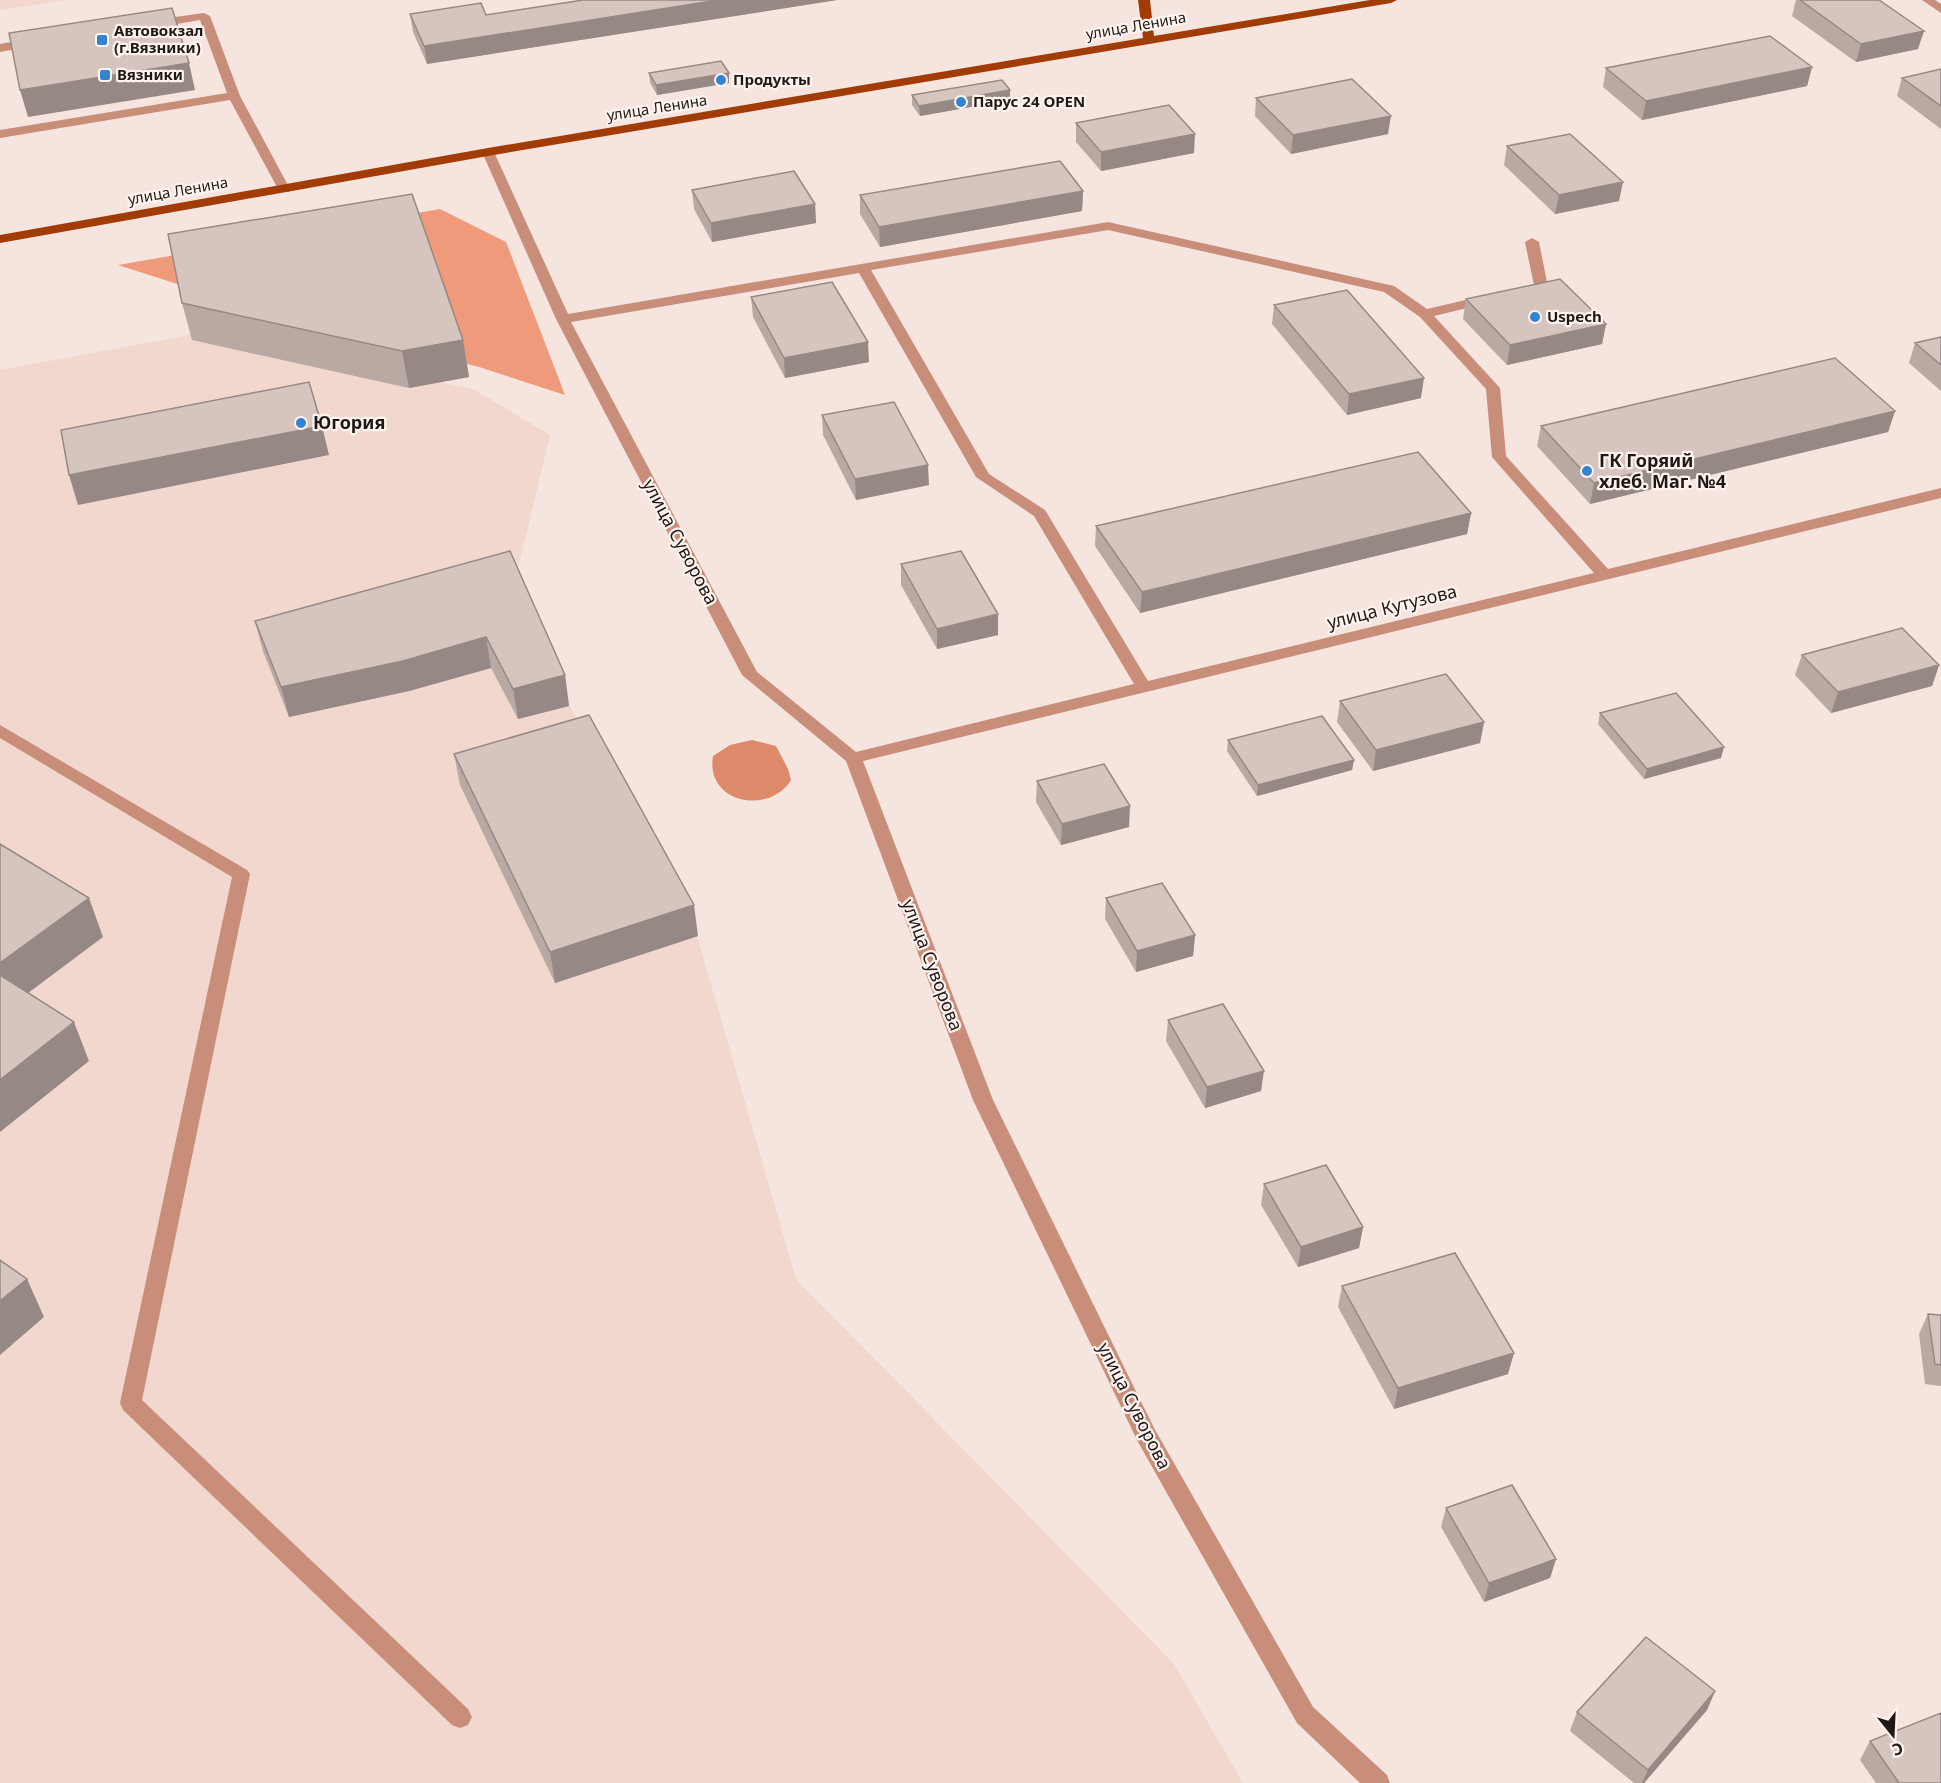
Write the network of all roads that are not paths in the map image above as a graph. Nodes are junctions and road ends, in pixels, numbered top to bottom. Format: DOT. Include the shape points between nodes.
graph roads {
  1 [pos="1144,0"];
  2 [pos="1391,0"];
  3 [pos="1928,0"];
  4 [pos="1941,10"];
  5 [pos="142,25"];
  6 [pos="47,40"];
  7 [pos="1149,41"];
  8 [pos="0,48"];
  9 [pos="234,96"];
  10 [pos="0,134"];
  11 [pos="488,152"];
  12 [pos="284,189"];
  13 [pos="0,238"];
  14 [pos="1532,242"];
  15 [pos="863,268"];
  16 [pos="1425,314"];
  17 [pos="563,319"];
  18 [pos="1941,493"];
  19 [pos="1605,575"];
  20 [pos="1144,687"];
  21 [pos="0,731"];
  22 [pos="853,758"];
  23 [pos="460,1717"];
  24 [pos="1378,1783"];
  1 -- 7 [label="main road"];
  2 -- 7 [label="main road, улица Ленина"];
  3 -- 4 [label="street"];
  5 -- 9 [label="street" via="204,16"];
  6 -- 8 [label="street"];
  7 -- 11 [label="main road, улица Ленина"];
  9 -- 10 [label="street"];
  9 -- 12 [label="street"];
  11 -- 12 [label="main road, улица Ленина"];
  11 -- 17 [label="street, улица Суворова"];
  12 -- 13 [label="main road, улица Ленина"];
  14 -- 16 [label="street" via="1541,286"];
  15 -- 16 [label="street" via="1107,226 1389,289"];
  15 -- 17 [label="street"];
  15 -- 20 [label="street" via="983,477 1040,513"];
  16 -- 19 [label="street" via="1493,388 1499,457"];
  17 -- 22 [label="street, улица Суворова" via="750,675"];
  18 -- 19 [label="street, улица Кутузова"];
  19 -- 20 [label="street, улица Кутузова"];
  20 -- 22 [label="street, улица Кутузова"];
  21 -- 23 [label="street" via="241,874 131,1403"];
  22 -- 24 [label="street, улица Суворова" via="983,1100 1146,1435 1305,1715"];
}
